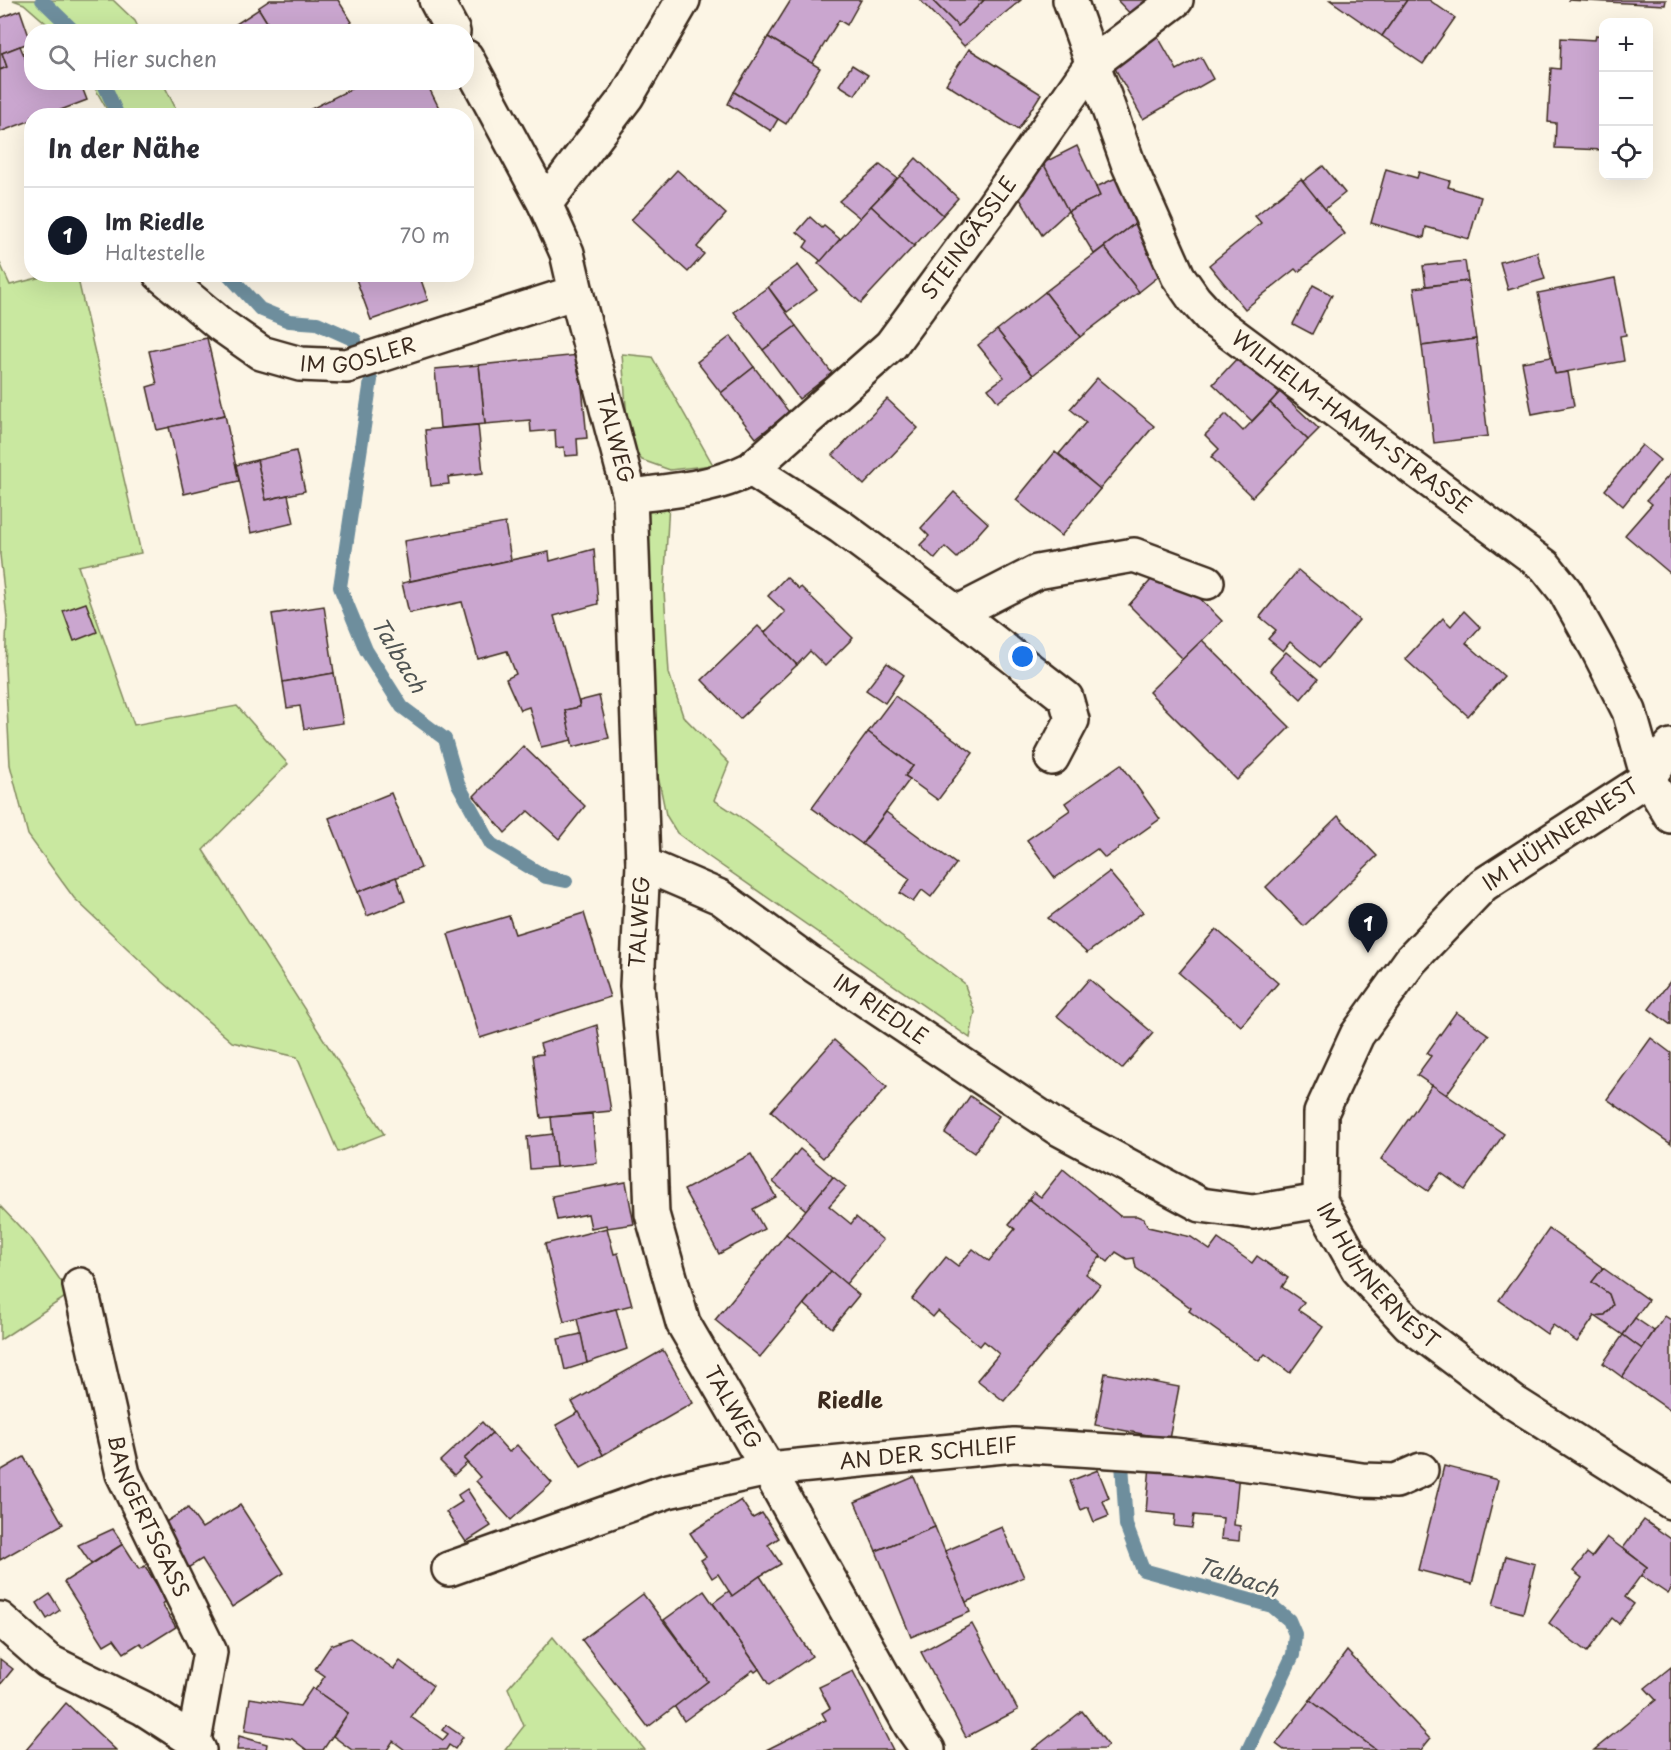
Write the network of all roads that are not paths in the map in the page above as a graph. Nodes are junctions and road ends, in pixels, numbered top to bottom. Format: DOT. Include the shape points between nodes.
graph roads {
  1 [pos="436,0"];
  2 [pos="684,0"];
  3 [pos="1070,0"];
  4 [pos="1176,0"];
  5 [pos="449,24"];
  6 [pos="1092,64"];
  7 [pos="474,72"];
  8 [pos="545,204"];
  9 [pos="170,282"];
  10 [pos="576,292"];
  11 [pos="752,469"];
  12 [pos="630,496"];
  13 [pos="1207,582"];
  14 [pos="957,613"];
  15 [pos="1671,746"];
  16 [pos="1052,758"];
  17 [pos="1648,778"];
  18 [pos="1671,816"];
  19 [pos="643,864"];
  20 [pos="1320,1202"];
  21 [pos="80,1285"];
  22 [pos="768,1469"];
  23 [pos="1421,1470"];
  24 [pos="1671,1502"];
  25 [pos="449,1569"];
  26 [pos="0,1619"];
  27 [pos="197,1746"];
  28 [pos="928,1750"];
  1 -- 5 [label="street"];
  2 -- 8 [label="street" via="627,96"];
  3 -- 6 [label="street, WILHELM-HAMM-STRASSE"];
  4 -- 6 [label="street, STEINGÄSSLE"];
  6 -- 11 [label="street, STEINGÄSSLE" via="891,345"];
  6 -- 17 [label="street, WILHELM-HAMM-STRASSE" via="1128,163 1178,276 1194,299 1213,320 1545,566 1565,591 1629,711"];
  7 -- 8 [label="street, TALWEG"];
  8 -- 10 [label="street, TALWEG" via="567,253"];
  9 -- 10 [label="street, IM GOSLER" via="261,353 300,364 347,366"];
  10 -- 12 [label="street, TALWEG"];
  11 -- 12 [label="street, STEINGÄSSLE" via="700,487"];
  11 -- 14 [label="street" via="841,527"];
  12 -- 19 [label="street, TALWEG"];
  13 -- 14 [label="street" via="1134,555 1037,572"];
  14 -- 16 [label="street" via="1066,698 1072,720"];
  15 -- 17 [label="street"];
  17 -- 18 [label="street, WILHELM-HAMM-STRASSE"];
  17 -- 20 [label="street, IM HÜHNERNEST" via="1483,885 1411,960 1357,1035 1321,1113"];
  19 -- 20 [label="street, IM RIEDLE" via="720,897 1056,1127 1201,1205 1253,1212"];
  19 -- 22 [label="street, TALWEG" via="637,986 648,1104 652,1214 683,1323"];
  20 -- 24 [label="street, IM HÜHNERNEST" via="1358,1269 1409,1324 1513,1402"];
  21 -- 27 [label="street, BANGERTSGASS" via="123,1474 210,1652"];
  22 -- 23 [label="street, AN DER SCHLEIF" via="1014,1445 1174,1455 1362,1480 1396,1481"];
  22 -- 25 [label="street, AN DER SCHLEIF" via="668,1491"];
  22 -- 28 [label="street, TALWEG"];
  26 -- 27 [label="street" via="48,1661 143,1708"];
}
